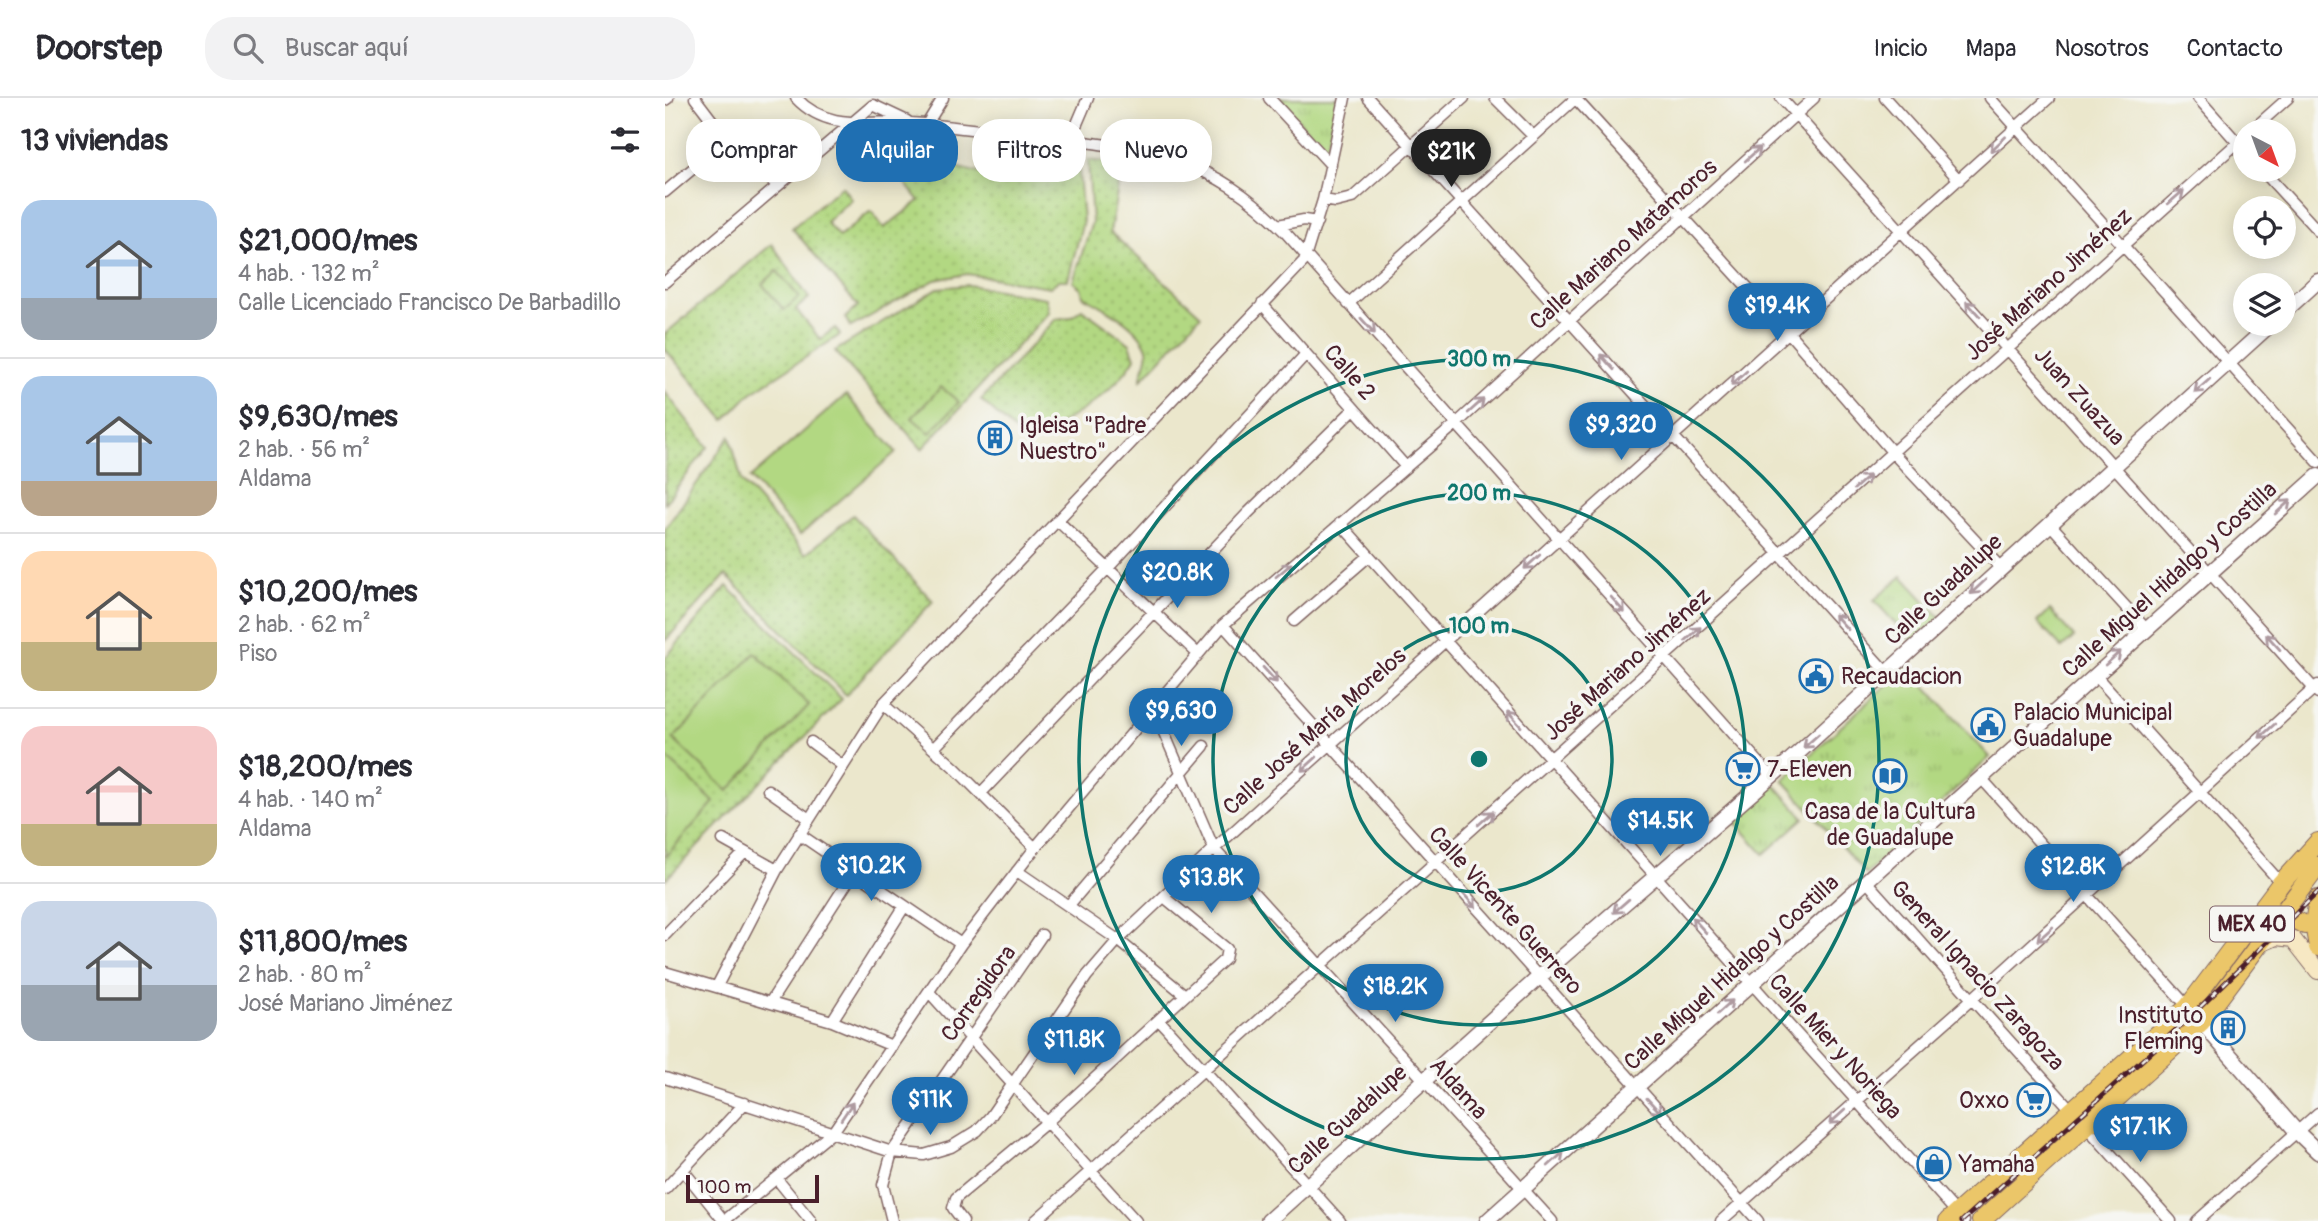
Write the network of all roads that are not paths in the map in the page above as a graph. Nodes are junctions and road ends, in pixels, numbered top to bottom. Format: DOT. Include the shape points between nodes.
graph roads {
  1 [pos="695,98"];
  2 [pos="796,98"];
  3 [pos="943,98"];
  4 [pos="1088,98"];
  5 [pos="1269,98"];
  6 [pos="1345,98"];
  7 [pos="1368,98"];
  8 [pos="1464,98"];
  9 [pos="1495,98"];
  10 [pos="1575,98"];
  11 [pos="1781,98"];
  12 [pos="1814,98"];
  13 [pos="1885,98"];
  14 [pos="1990,98"];
  15 [pos="2049,98"];
  16 [pos="2198,98"];
  17 [pos="2288,98"];
  18 [pos="872,101"];
  19 [pos="1796,114"];
  20 [pos="711,119"];
  21 [pos="856,119"];
  22 [pos="905,119"];
  23 [pos="930,119"];
  24 [pos="1079,119"];
  25 [pos="2264,119"];
  26 [pos="836,121"];
  27 [pos="2017,127"];
  28 [pos="2233,133"];
  29 [pos="1533,136"];
  30 [pos="836,137"];
  31 [pos="1086,143"];
  32 [pos="1411,146"];
  33 [pos="2233,151"];
  34 [pos="1331,164"];
  35 [pos="686,174"];
  36 [pos="1959,180"];
  37 [pos="774,182"];
  38 [pos="2273,182"];
  39 [pos="778,186"];
  40 [pos="665,192"];
  41 [pos="1323,200"];
  42 [pos="1461,200"];
  43 [pos="1683,218"];
  44 [pos="1317,222"];
  45 [pos="1278,225"];
  46 [pos="1903,231"];
  47 [pos="2318,231"];
  48 [pos="2121,245"];
  49 [pos="1306,257"];
  50 [pos="2318,281"];
  51 [pos="665,282"];
  52 [pos="2296,301"];
  53 [pos="1262,304"];
  54 [pos="1348,304"];
  55 [pos="1569,322"];
  56 [pos="1789,333"];
  57 [pos="2258,336"];
  58 [pos="2008,348"];
  59 [pos="1305,354"];
  60 [pos="2229,362"];
  61 [pos="1354,409"];
  62 [pos="1456,424"];
  63 [pos="1675,437"];
  64 [pos="1893,454"];
  65 [pos="2318,462"];
  66 [pos="2115,465"];
  67 [pos="1406,467"];
  68 [pos="2318,476"];
  69 [pos="1058,521"];
  70 [pos="1340,523"];
  71 [pos="2049,523"];
  72 [pos="1559,538"];
  73 [pos="1780,555"];
  74 [pos="1369,556"];
  75 [pos="2000,567"];
  76 [pos="1108,568"];
  77 [pos="2210,572"];
  78 [pos="1155,610"];
  79 [pos="1294,621"];
  80 [pos="1223,625"];
  81 [pos="2145,629"];
  82 [pos="1444,642"];
  83 [pos="1198,654"];
  84 [pos="1665,659"];
  85 [pos="1887,673"];
  86 [pos="2095,675"];
  87 [pos="2317,689"];
  88 [pos="883,704"];
  89 [pos="1153,707"];
  90 [pos="811,742"];
  91 [pos="1332,744"];
  92 [pos="1204,746"];
  93 [pos="934,748"];
  94 [pos="1550,760"];
  95 [pos="843,766"];
  96 [pos="1181,772"];
  97 [pos="1772,776"];
  98 [pos="1982,779"];
  99 [pos="768,790"];
  100 [pos="981,793"];
  101 [pos="2200,793"];
  102 [pos="808,818"];
  103 [pos="799,834"];
  104 [pos="723,840"];
  105 [pos="2318,842"];
  106 [pos="1035,848"];
  107 [pos="1214,849"];
  108 [pos="744,853"];
  109 [pos="1436,864"];
  110 [pos="2318,866"];
  111 [pos="777,870"];
  112 [pos="1017,871"];
  113 [pos="854,872"];
  114 [pos="1656,876"];
  115 [pos="1866,881"];
  116 [pos="2087,896"];
  117 [pos="1164,897"];
  118 [pos="2285,898"];
  119 [pos="2318,899"];
  120 [pos="1069,905"];
  121 [pos="904,907"];
  122 [pos="2260,912"];
  123 [pos="2305,925"];
  124 [pos="665,935"];
  125 [pos="1042,935"];
  126 [pos="1118,940"];
  127 [pos="961,944"];
  128 [pos="2256,946"];
  129 [pos="2318,947"];
  130 [pos="1321,964"];
  131 [pos="2318,971"];
  132 [pos="665,972"];
  133 [pos="1538,978"];
  134 [pos="1752,983"];
  135 [pos="717,986"];
  136 [pos="929,992"];
  137 [pos="1185,995"];
  138 [pos="1972,999"];
  139 [pos="771,1001"];
  140 [pos="2187,1007"];
  141 [pos="1159,1020"];
  142 [pos="832,1021"];
  143 [pos="2201,1022"];
  144 [pos="972,1038"];
  145 [pos="892,1046"];
  146 [pos="1203,1070"];
  147 [pos="670,1079"];
  148 [pos="1424,1081"];
  149 [pos="1012,1084"];
  150 [pos="1636,1087"];
  151 [pos="665,1091"];
  152 [pos="1856,1100"];
  153 [pos="745,1103"];
  154 [pos="2073,1112"];
  155 [pos="2318,1113"];
  156 [pos="1046,1123"];
  157 [pos="2087,1127"];
  158 [pos="833,1132"];
  159 [pos="2297,1132"];
  160 [pos="892,1152"];
  161 [pos="2318,1152"];
  162 [pos="683,1170"];
  163 [pos="1090,1170"];
  164 [pos="777,1179"];
  165 [pos="1307,1186"];
  166 [pos="665,1189"];
  167 [pos="1523,1189"];
  168 [pos="1742,1202"];
  169 [pos="1956,1218"];
  170 [pos="724,1221"];
  171 [pos="811,1221"];
  172 [pos="892,1221"];
  173 [pos="963,1221"];
  174 [pos="1035,1221"];
  175 [pos="1136,1221"];
  176 [pos="1268,1221"];
  177 [pos="1340,1221"];
  178 [pos="1487,1221"];
  179 [pos="1552,1221"];
  180 [pos="1721,1221"];
  181 [pos="1758,1221"];
  182 [pos="1981,1221"];
  183 [pos="2171,1221"];
  184 [pos="2197,1221"];
  1 -- 20 [label="street"];
  2 -- 26 [label="street" via="822,118"];
  3 -- 23 [label="street"];
  4 -- 24 [label="street"];
  5 -- 34 [label="street"];
  6 -- 34 [label="street"];
  7 -- 32 [label="street"];
  8 -- 32 [label="street"];
  9 -- 29 [label="street"];
  10 -- 29 [label="street"];
  10 -- 43 [label="street"];
  11 -- 19 [label="street, Juan Zuazua"];
  12 -- 19 [label="street, Calle Mariano Matamoros"];
  13 -- 36 [label="street"];
  14 -- 27 [label="street"];
  15 -- 27 [label="street, Calle José María Morelos"];
  16 -- 28 [label="street"];
  17 -- 25 [label="street"];
  18 -- 21 [label="street"];
  18 -- 22 [label="street"];
  43 -- 19 [label="street, Calle Mariano Matamoros, one-way"];
  19 -- 46 [label="street, Juan Zuazua"];
  27 -- 36 [label="street, Calle José María Morelos, one-way"];
  27 -- 48 [label="street"];
  29 -- 42 [label="street"];
  30 -- 39 [label="street"];
  31 -- 45 [label="street" via="1185,162 1235,187"];
  32 -- 41 [label="street" via="1352,198"];
  32 -- 42 [label="street"];
  48 -- 33 [label="street, José Mariano Jiménez, one-way"];
  34 -- 41 [label="street"];
  35 -- 40 [label="street"];
  36 -- 46 [label="street, Calle José María Morelos"];
  37 -- 39 [label="street"];
  38 -- 47 [label="street"];
  39 -- 51 [label="street"];
  41 -- 44 [label="street"];
  42 -- 54 [label="street"];
  42 -- 55 [label="street"];
  43 -- 55 [label="street, Calle Mariano Matamoros"];
  43 -- 56 [label="street"];
  44 -- 45 [label="street"];
  44 -- 49 [label="street"];
  45 -- 49 [label="street"];
  46 -- 56 [label="street, Calle José María Morelos"];
  58 -- 46 [label="street, Juan Zuazua, one-way"];
  48 -- 58 [label="street, José Mariano Jiménez"];
  48 -- 60 [label="street"];
  49 -- 53 [label="street"];
  49 -- 54 [label="street"];
  50 -- 52 [label="street"];
  53 -- 59 [label="street, Calle 2"];
  53 -- 69 [label="street"];
  54 -- 62 [label="street, one-way"];
  62 -- 55 [label="street, Calle Mariano Matamoros, one-way"];
  63 -- 55 [label="street, one-way"];
  56 -- 63 [label="street, Calle José María Morelos, one-way"];
  56 -- 64 [label="street"];
  57 -- 60 [label="street, Calle Guadalupe"];
  58 -- 64 [label="street, José Mariano Jiménez"];
  58 -- 66 [label="street, Juan Zuazua"];
  59 -- 61 [label="street, Calle 2"];
  59 -- 76 [label="street"];
  60 -- 65 [label="street"];
  60 -- 66 [label="street, Calle Guadalupe, one-way"];
  61 -- 67 [label="street, Calle 2"];
  61 -- 78 [label="street"];
  62 -- 67 [label="street, Calle Mariano Matamoros"];
  62 -- 72 [label="street"];
  63 -- 72 [label="street, Calle José María Morelos"];
  63 -- 73 [label="street"];
  73 -- 64 [label="street, José Mariano Jiménez, one-way"];
  64 -- 75 [label="street"];
  66 -- 71 [label="street, Calle Guadalupe"];
  66 -- 77 [label="street, Juan Zuazua"];
  67 -- 70 [label="street, Calle Mariano Matamoros"];
  77 -- 68 [label="street, Calle Miguel Hidalgo y Costilla, one-way"];
  69 -- 76 [label="street"];
  69 -- 88 [label="street"];
  70 -- 74 [label="street, Calle Mier y Noriega"];
  80 -- 70 [label="street, Calle Mariano Matamoros, one-way"];
  71 -- 75 [label="street, Calle Guadalupe"];
  71 -- 81 [label="street"];
  72 -- 82 [label="street, Calle José María Morelos, one-way"];
  72 -- 84 [label="street, one-way"];
  84 -- 73 [label="street, José Mariano Jiménez, one-way"];
  85 -- 73 [label="street, one-way"];
  74 -- 79 [label="street"];
  74 -- 82 [label="street, Calle Mier y Noriega"];
  75 -- 85 [label="street, Calle Guadalupe, one-way"];
  76 -- 78 [label="street"];
  76 -- 93 [label="street"];
  77 -- 81 [label="street, Calle Miguel Hidalgo y Costilla"];
  87 -- 77 [label="street, Juan Zuazua, one-way"];
  78 -- 83 [label="street"];
  78 -- 100 [label="street"];
  80 -- 83 [label="street, Calle Mariano Matamoros"];
  80 -- 91 [label="street, Calle Vicente Guerrero, one-way"];
  86 -- 81 [label="street, Calle Miguel Hidalgo y Costilla, one-way"];
  82 -- 91 [label="street, Calle José María Morelos"];
  94 -- 82 [label="street, Calle Mier y Noriega, one-way"];
  83 -- 89 [label="street, Calle Mariano Matamoros"];
  84 -- 94 [label="street, José Mariano Jiménez"];
  84 -- 97 [label="street"];
  85 -- 97 [label="street, Calle Guadalupe, one-way"];
  86 -- 98 [label="street, Calle Miguel Hidalgo y Costilla"];
  86 -- 101 [label="street"];
  87 -- 101 [label="street, one-way"];
  88 -- 93 [label="street"];
  88 -- 95 [label="street"];
  89 -- 96 [label="street, Aldama"];
  89 -- 106 [label="street, Calle Mariano Matamoros"];
  90 -- 95 [label="street"];
  91 -- 107 [label="street, Calle José María Morelos, one-way"];
  91 -- 109 [label="street, Calle Vicente Guerrero"];
  92 -- 96 [label="street"];
  93 -- 100 [label="street"];
  109 -- 94 [label="street, José Mariano Jiménez, one-way"];
  94 -- 114 [label="street, Calle Mier y Noriega"];
  95 -- 102 [label="street"];
  96 -- 107 [label="street, Aldama"];
  96 -- 120 [label="street"];
  97 -- 114 [label="street, Calle Guadalupe"];
  98 -- 115 [label="street, Calle Miguel Hidalgo y Costilla"];
  98 -- 116 [label="street"];
  99 -- 102 [label="street"];
  100 -- 106 [label="street"];
  101 -- 116 [label="street"];
  101 -- 118 [label="street"];
  102 -- 103 [label="street"];
  103 -- 111 [label="street"];
  103 -- 113 [label="street"];
  104 -- 108 [label="street"];
  105 -- 118 [label="main road, MEX 40"];
  106 -- 112 [label="street, Calle Mariano Matamoros"];
  107 -- 117 [label="street, Calle José María Morelos"];
  107 -- 130 [label="street, Aldama"];
  108 -- 111 [label="street"];
  108 -- 124 [label="street"];
  109 -- 130 [label="street, José Mariano Jiménez"];
  109 -- 133 [label="street, Calle Vicente Guerrero, one-way"];
  110 -- 118 [label="main road, MEX 40"];
  111 -- 135 [label="street"];
  112 -- 120 [label="street"];
  112 -- 127 [label="street, Calle Mariano Matamoros"];
  113 -- 121 [label="street"];
  113 -- 139 [label="street"];
  114 -- 133 [label="street, Calle Guadalupe, one-way"];
  134 -- 114 [label="street, Calle Mier y Noriega, one-way"];
  115 -- 134 [label="street, Calle Miguel Hidalgo y Costilla"];
  115 -- 138 [label="street, General Ignacio Zaragoza"];
  116 -- 138 [label="street, one-way"];
  116 -- 140 [label="street"];
  117 -- 126 [label="street, Calle José María Morelos"];
  117 -- 137 [label="street" via="1228,953"];
  118 -- 122 [label="main road"];
  118 -- 122 [label="main road, MEX 40"];
  118 -- 123 [label="main road"];
  118 -- 128 [label="main road, MEX 40"];
  119 -- 129 [label="main road" via="2314,924"];
  120 -- 126 [label="street"];
  121 -- 127 [label="street"];
  121 -- 142 [label="street"];
  122 -- 140 [label="main road, MEX 40"];
  123 -- 129 [label="main road"];
  125 -- 144 [label="street, Corregidora"];
  126 -- 137 [label="street"];
  126 -- 149 [label="street, Calle José María Morelos" via="1072,995"];
  127 -- 136 [label="street, Calle Mariano Matamoros"];
  128 -- 131 [label="main road" via="2276,937 2293,939"];
  128 -- 143 [label="main road, MEX 40"];
  130 -- 146 [label="street, José Mariano Jiménez"];
  130 -- 148 [label="street, Aldama"];
  132 -- 135 [label="street"];
  133 -- 148 [label="street, Calle Guadalupe"];
  133 -- 150 [label="street, Calle Vicente Guerrero"];
  150 -- 134 [label="street, Calle Miguel Hidalgo y Costilla, one-way"];
  134 -- 152 [label="street, Calle Mier y Noriega"];
  135 -- 139 [label="street"];
  136 -- 144 [label="street"];
  136 -- 145 [label="street, Calle Mariano Matamoros"];
  137 -- 141 [label="street"];
  138 -- 152 [label="street"];
  138 -- 154 [label="street, General Ignacio Zaragoza"];
  139 -- 142 [label="street"];
  140 -- 143 [label="street"];
  140 -- 154 [label="main road, MEX 40"];
  141 -- 146 [label="street"];
  141 -- 156 [label="street"];
  142 -- 145 [label="street"];
  143 -- 157 [label="main road, MEX 40"];
  143 -- 159 [label="street"];
  144 -- 149 [label="street"];
  144 -- 160 [label="street, Corregidora"];
  158 -- 145 [label="street, Calle Mariano Matamoros, one-way"];
  146 -- 163 [label="street, José Mariano Jiménez"];
  146 -- 165 [label="street"];
  147 -- 151 [label="street"];
  147 -- 153 [label="street, Calle José María Morelos"];
  148 -- 165 [label="street, Calle Guadalupe"];
  148 -- 167 [label="street, Aldama"];
  149 -- 156 [label="street"];
  149 -- 160 [label="street, Calle José María Morelos" via="990,1117 964,1140 924,1155"];
  167 -- 150 [label="street, Calle Miguel Hidalgo y Costilla, one-way"];
  150 -- 168 [label="street, Calle Vicente Guerrero, one-way"];
  152 -- 168 [label="street, one-way"];
  152 -- 169 [label="street, Calle Mier y Noriega"];
  153 -- 158 [label="street, Calle José María Morelos"];
  153 -- 162 [label="street"];
  154 -- 157 [label="street, General Ignacio Zaragoza"];
  154 -- 169 [label="main road, MEX 40"];
  155 -- 159 [label="street"];
  156 -- 163 [label="street"];
  156 -- 173 [label="street" via="956,1198 953,1208"];
  157 -- 182 [label="main road, MEX 40"];
  157 -- 183 [label="street, General Ignacio Zaragoza"];
  158 -- 160 [label="street, Calle José María Morelos"];
  158 -- 164 [label="street, Calle Mariano Matamoros"];
  159 -- 161 [label="street"];
  159 -- 184 [label="street"];
  160 -- 172 [label="street, Corregidora" via="883,1185"];
  162 -- 166 [label="street"];
  162 -- 170 [label="street"];
  163 -- 174 [label="street, José Mariano Jiménez"];
  163 -- 175 [label="street"];
  164 -- 170 [label="street, Calle Mariano Matamoros"];
  164 -- 171 [label="street"];
  165 -- 176 [label="street, Calle Guadalupe"];
  165 -- 177 [label="street"];
  167 -- 178 [label="street, Calle Miguel Hidalgo y Costilla"];
  167 -- 179 [label="street, Aldama"];
  168 -- 180 [label="street"];
  168 -- 181 [label="street, Calle Vicente Guerrero"];
}
